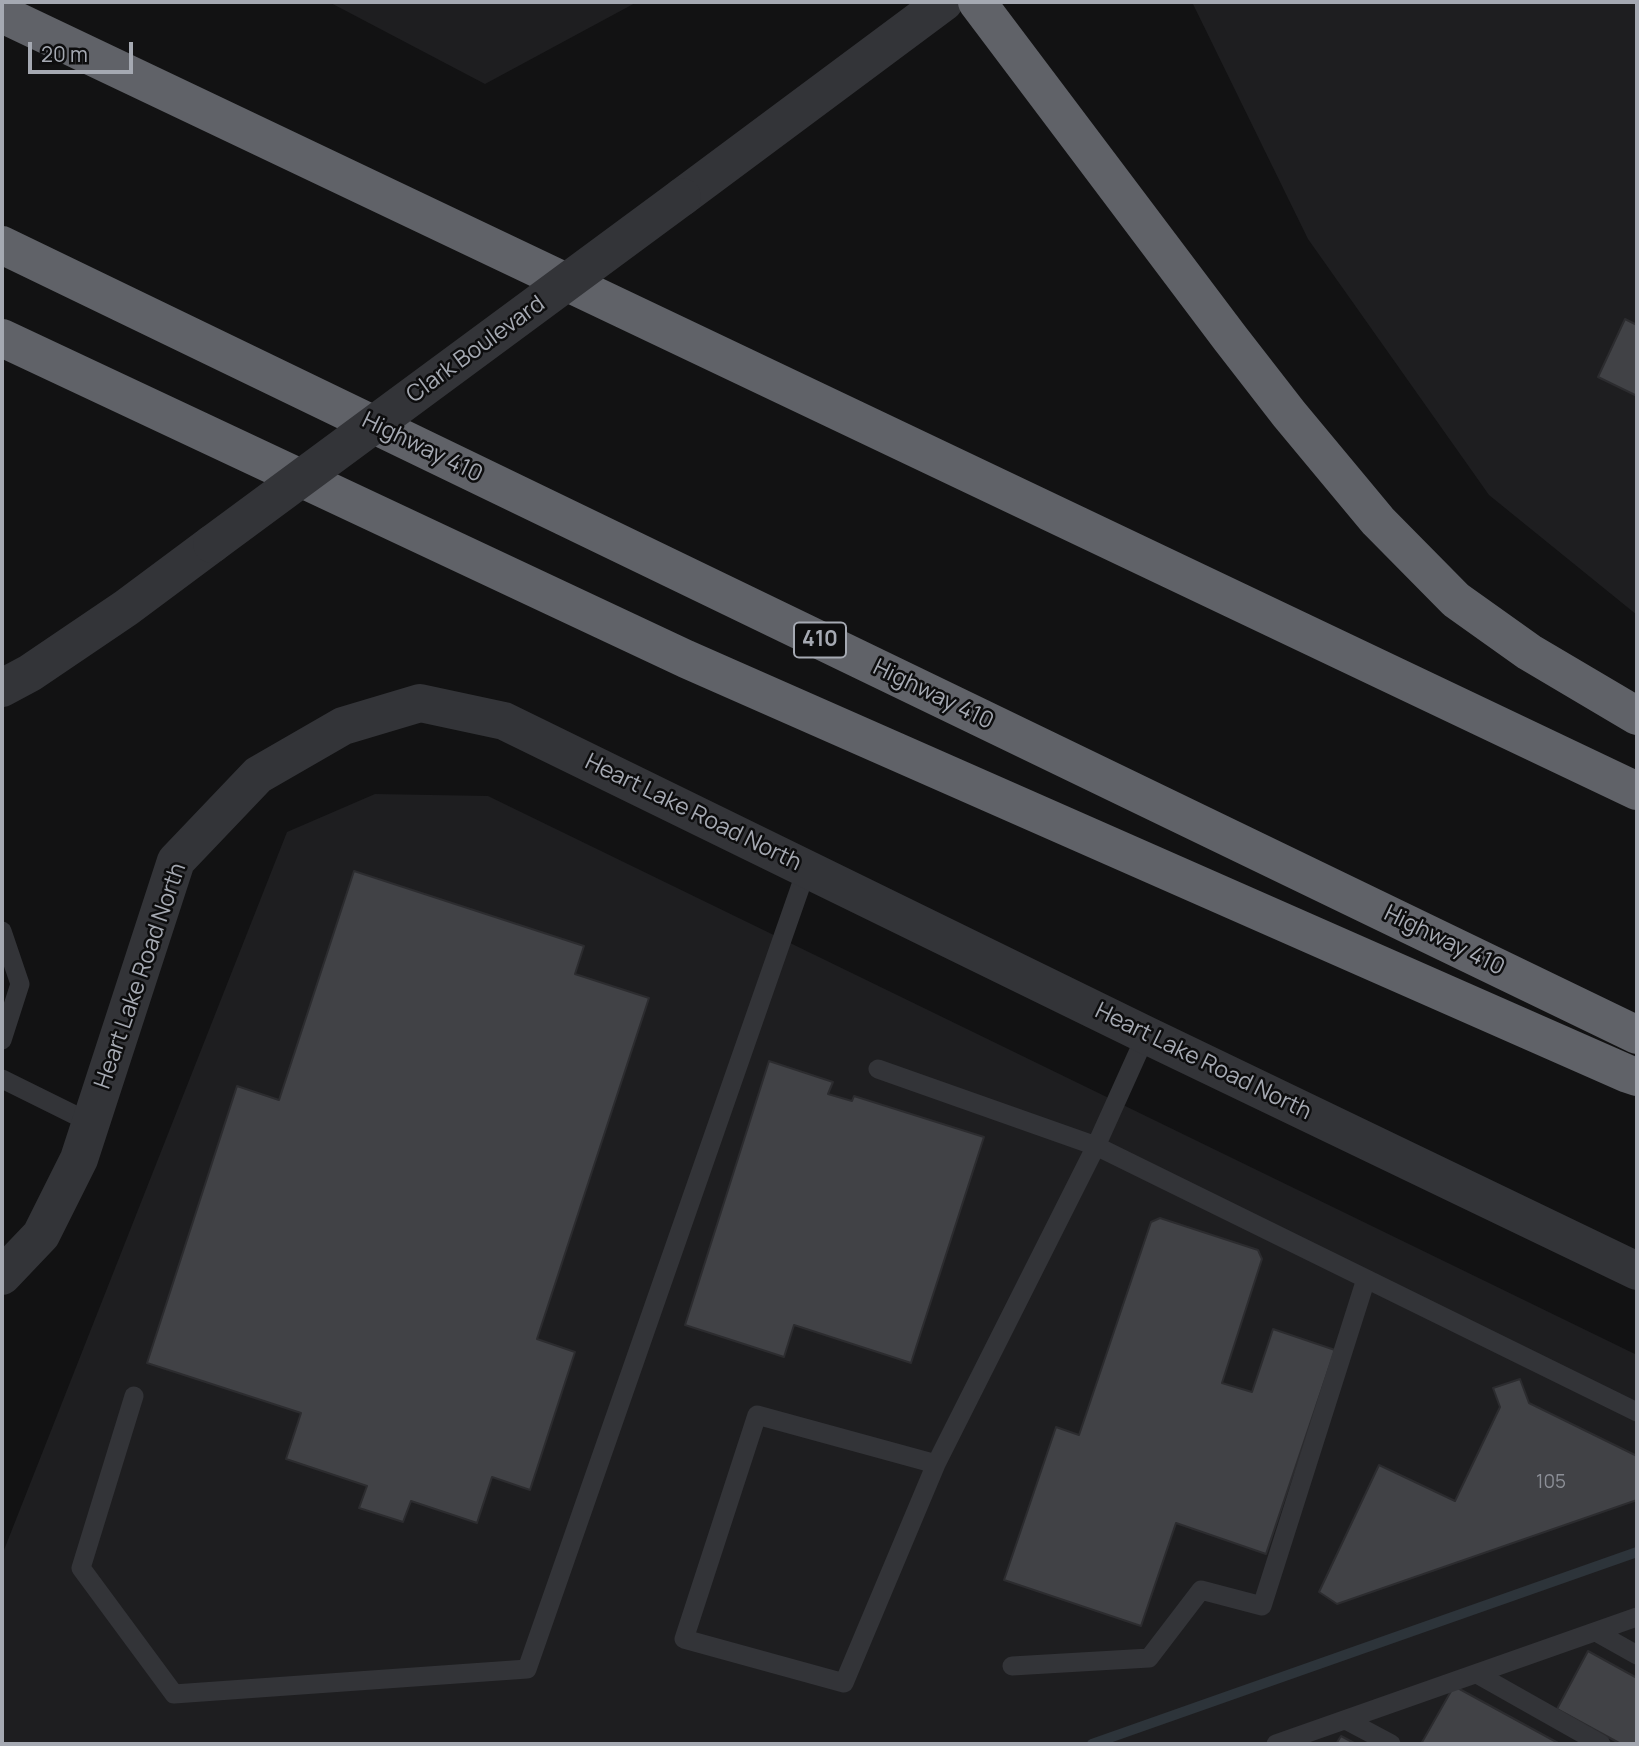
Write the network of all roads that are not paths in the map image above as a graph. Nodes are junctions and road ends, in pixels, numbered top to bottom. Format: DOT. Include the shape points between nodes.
graph roads {
  1 [pos="944,2"];
  2 [pos="977,2"];
  3 [pos="2,14"];
  4 [pos="2,245"];
  5 [pos="2,338"];
  6 [pos="2,688"];
  7 [pos="1637,716"];
  8 [pos="1637,791"];
  9 [pos="807,868"];
  10 [pos="2,931"];
  11 [pos="1146,1035"];
  12 [pos="1637,1035"];
  13 [pos="2,1040"];
  14 [pos="878,1069"];
  15 [pos="1637,1077"];
  16 [pos="2,1079"];
  17 [pos="91,1123"];
  18 [pos="1096,1146"];
  19 [pos="1637,1271"];
  20 [pos="2,1276"];
  21 [pos="1366,1279"];
  22 [pos="134,1396"];
  23 [pos="1637,1412"];
  24 [pos="936,1464"];
  25 [pos="1637,1617"];
  26 [pos="1596,1632"];
  27 [pos="1637,1655"];
  28 [pos="1012,1666"];
  29 [pos="1477,1674"];
  30 [pos="1346,1720"];
  31 [pos="1276,1744"];
  32 [pos="1391,1744"];
  33 [pos="1601,1744"];
  1 -- 6 [label="street, Clark Boulevard, bridge" via="105,622"];
  2 -- 7 [label="highway" via="1230,338 1378,521 1456,600 1529,652"];
  3 -- 8 [label="highway"];
  4 -- 12 [label="highway, Highway 410 / 410"];
  5 -- 15 [label="highway" via="687,659"];
  9 -- 11 [label="street, Heart Lake Road North"];
  9 -- 17 [label="street, Heart Lake Road North" via="504,721 420,703 343,726 258,775 176,861"];
  9 -- 22 [label="lane" via="527,1669 174,1694 81,1567"];
  10 -- 13 [label="lane" via="20,984"];
  11 -- 18 [label="lane"];
  11 -- 19 [label="street, Heart Lake Road North"];
  14 -- 18 [label="lane"];
  16 -- 17 [label="lane"];
  17 -- 20 [label="street, Heart Lake Road North" via="79,1159 41,1236"];
  18 -- 21 [label="lane"];
  18 -- 24 [label="lane"];
  21 -- 23 [label="lane"];
  21 -- 28 [label="lane" via="1262,1606 1201,1590 1149,1658"];
  24 -- 24 [label="lane" via="844,1683 684,1639 757,1415"];
  25 -- 26 [label="lane"];
  26 -- 27 [label="lane"];
  26 -- 29 [label="lane"];
  29 -- 30 [label="lane"];
  29 -- 33 [label="lane"];
  30 -- 31 [label="lane"];
  30 -- 32 [label="lane"];
}
